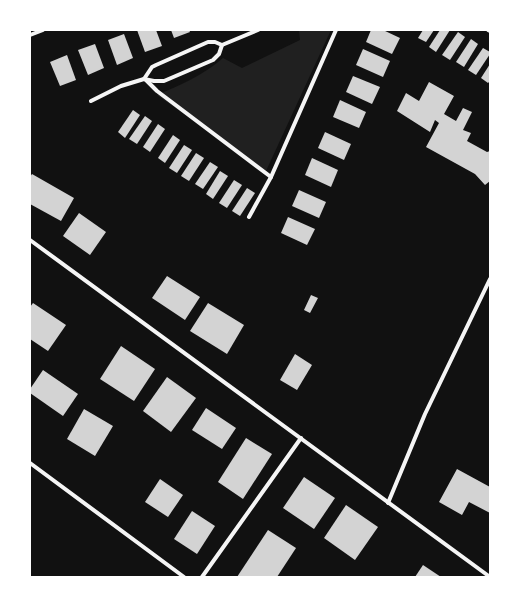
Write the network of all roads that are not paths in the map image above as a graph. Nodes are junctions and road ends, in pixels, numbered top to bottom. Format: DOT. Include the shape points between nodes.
graph roads {
  1 [pos="43,30"];
  2 [pos="258,30"];
  3 [pos="336,30"];
  4 [pos="30,35"];
  5 [pos="222,45"];
  6 [pos="144,79"];
  7 [pos="90,101"];
  8 [pos="271,177"];
  9 [pos="249,217"];
  10 [pos="30,240"];
  11 [pos="490,279"];
  12 [pos="301,438"];
  13 [pos="30,463"];
  14 [pos="388,503"];
  15 [pos="184,577"];
  16 [pos="202,577"];
  17 [pos="490,577"];
  1 -- 4 [label="street"];
  2 -- 5 [label="street"];
  3 -- 8 [label="street"];
  5 -- 6 [label="street" via="208,42 152,67"];
  5 -- 6 [label="street" via="219,54 213,60 164,82"];
  6 -- 7 [label="street" via="121,86"];
  6 -- 8 [label="street"];
  8 -- 9 [label="street"];
  10 -- 12 [label="street"];
  11 -- 14 [label="street" via="425,414"];
  12 -- 14 [label="street"];
  12 -- 16 [label="street"];
  13 -- 15 [label="street"];
  14 -- 17 [label="street"];
}
